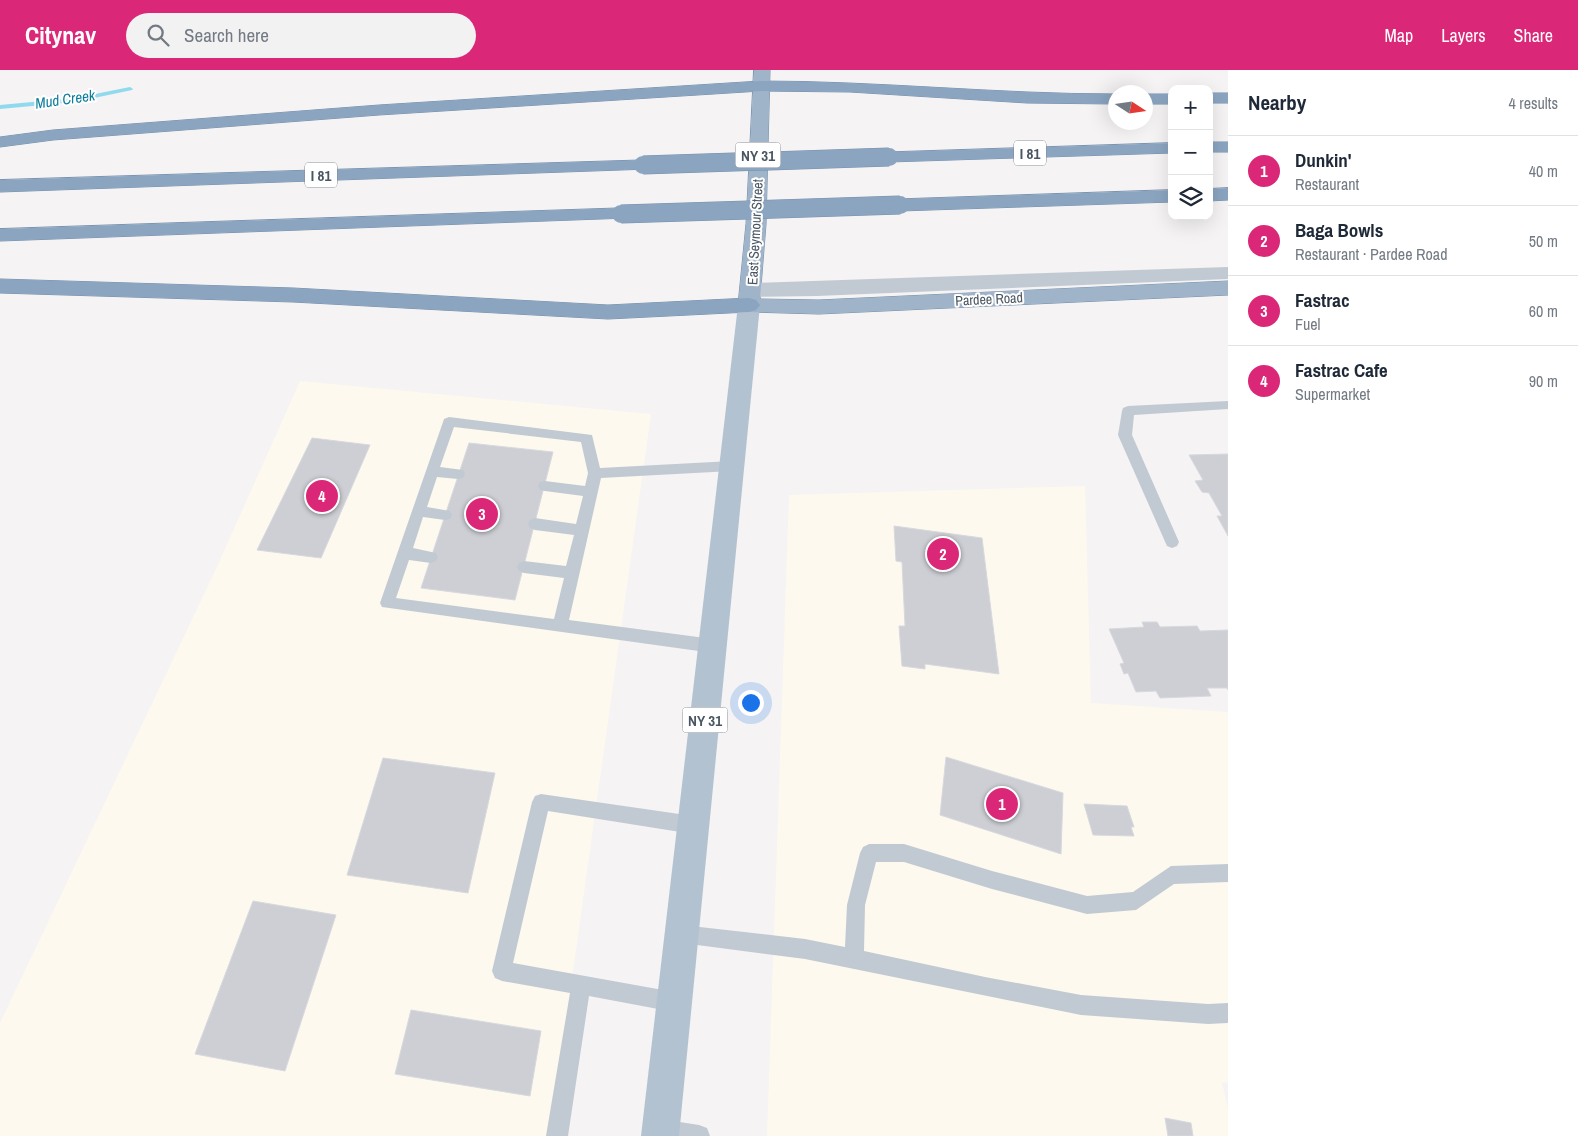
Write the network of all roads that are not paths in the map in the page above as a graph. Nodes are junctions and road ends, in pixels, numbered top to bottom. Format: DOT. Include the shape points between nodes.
graph roads {
  1 [pos="761,78"];
  2 [pos="1213,98"];
  3 [pos="1228,98"];
  4 [pos="1108,99"];
  5 [pos="1153,99"];
  6 [pos="1168,99"];
  7 [pos="0,142"];
  8 [pos="1213,147"];
  9 [pos="1228,147"];
  10 [pos="1168,148"];
  11 [pos="0,186"];
  12 [pos="1228,194"];
  13 [pos="1213,195"];
  14 [pos="1168,196"];
  15 [pos="0,235"];
  16 [pos="1228,273"];
  17 [pos="0,286"];
  18 [pos="1228,288"];
  19 [pos="750,297"];
  20 [pos="1228,405"];
  21 [pos="732,466"];
  22 [pos="431,471"];
  23 [pos="594,473"];
  24 [pos="458,474"];
  25 [pos="544,486"];
  26 [pos="590,492"];
  27 [pos="418,511"];
  28 [pos="445,515"];
  29 [pos="535,524"];
  30 [pos="582,530"];
  31 [pos="1172,542"];
  32 [pos="404,553"];
  33 [pos="431,557"];
  34 [pos="524,567"];
  35 [pos="572,573"];
  36 [pos="560,626"];
  37 [pos="713,646"];
  38 [pos="693,825"];
  39 [pos="1228,873"];
  40 [pos="682,934"];
  41 [pos="854,958"];
  42 [pos="581,985"];
  43 [pos="674,1002"];
  44 [pos="1228,1013"];
  45 [pos="660,1133"];
  46 [pos="557,1136"];
  47 [pos="699,1136"];
  1 -- 4 [label="highway" via="810,85 1034,98"];
  1 -- 7 [label="highway"];
  1 -- 19 [label="highway, East Seymour Street / NY 31"];
  2 -- 3 [label="highway"];
  5 -- 6 [label="highway"];
  8 -- 9 [label="highway"];
  10 -- 11 [label="highway, I 81, bridge"];
  12 -- 13 [label="highway"];
  14 -- 15 [label="highway, bridge"];
  16 -- 19 [label="street, Pardee Road"];
  17 -- 19 [label="highway" via="293,295 608,312"];
  18 -- 19 [label="highway, Pardee Road" via="819,307"];
  19 -- 21 [label="main road, NY 31"];
  20 -- 31 [label="lane" via="1128,412 1125,434"];
  21 -- 23 [label="lane"];
  21 -- 37 [label="main road, NY 31"];
  22 -- 23 [label="lane" via="449,422 586,438"];
  22 -- 24 [label="lane"];
  22 -- 27 [label="lane"];
  23 -- 26 [label="lane"];
  25 -- 26 [label="lane"];
  26 -- 30 [label="lane"];
  27 -- 28 [label="lane"];
  27 -- 32 [label="lane"];
  29 -- 30 [label="lane"];
  30 -- 35 [label="lane"];
  32 -- 33 [label="lane"];
  32 -- 36 [label="lane" via="387,603"];
  34 -- 35 [label="lane"];
  35 -- 36 [label="lane"];
  36 -- 37 [label="lane"];
  37 -- 38 [label="main road, NY 31"];
  38 -- 40 [label="main road, NY 31"];
  38 -- 42 [label="lane" via="541,802 502,971"];
  39 -- 41 [label="lane" via="1171,875 1136,901 1087,905 904,853 869,853 856,904"];
  40 -- 41 [label="lane"];
  40 -- 43 [label="main road, NY 31"];
  41 -- 44 [label="lane" via="1081,1005"];
  42 -- 43 [label="lane"];
  42 -- 46 [label="lane"];
  43 -- 45 [label="main road, NY 31"];
  45 -- 47 [label="lane"];
}
